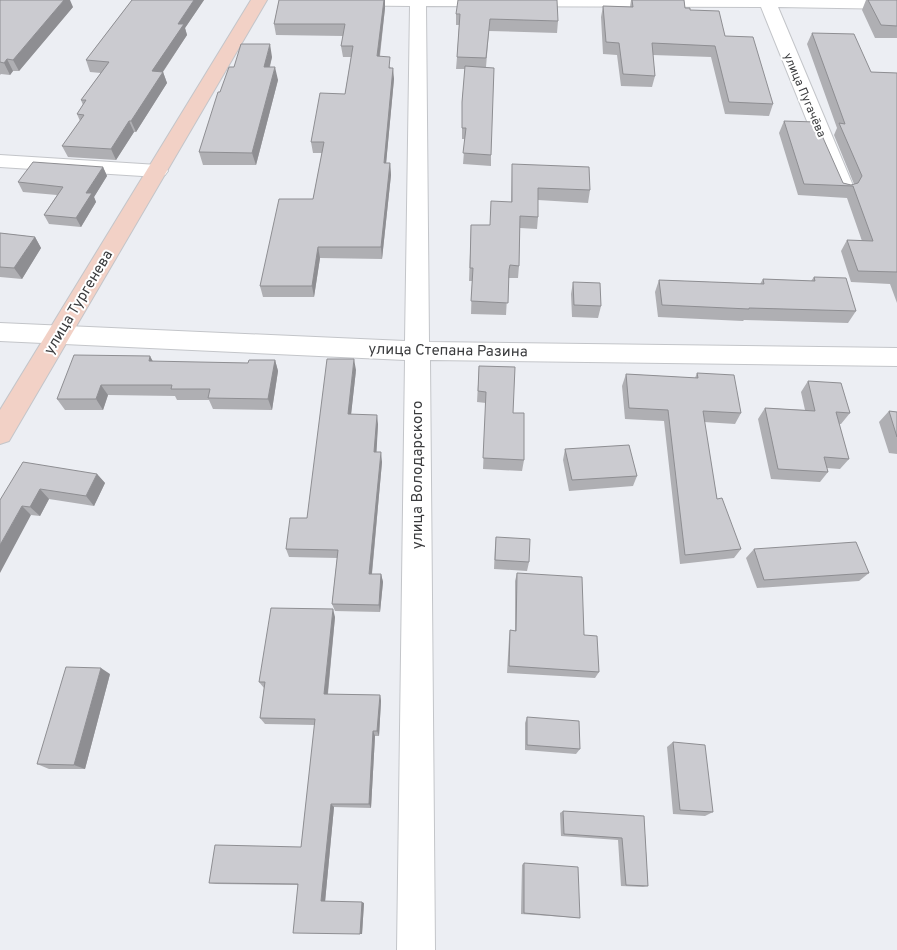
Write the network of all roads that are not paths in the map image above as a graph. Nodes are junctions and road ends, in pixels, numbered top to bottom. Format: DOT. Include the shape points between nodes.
graph roads {
  1 [pos="259,0"];
  2 [pos="314,0"];
  3 [pos="418,1"];
  4 [pos="767,1"];
  5 [pos="897,4"];
  6 [pos="0,161"];
  7 [pos="158,171"];
  8 [pos="844,188"];
  9 [pos="0,332"];
  10 [pos="58,336"];
  11 [pos="417,351"];
  12 [pos="897,357"];
  13 [pos="0,433"];
  14 [pos="416,950"];
  1 -- 7 [label="main road, улица Тургенева"];
  2 -- 3 [label="street"];
  3 -- 4 [label="street"];
  3 -- 11 [label="street, улица Володарского"];
  4 -- 5 [label="street"];
  4 -- 8 [label="street, улица Пугачёва"];
  6 -- 7 [label="street"];
  7 -- 10 [label="main road, улица Тургенева"];
  9 -- 10 [label="street, улица Степана Разина"];
  10 -- 11 [label="street, улица Степана Разина"];
  10 -- 13 [label="main road, улица Тургенева"];
  11 -- 12 [label="street, улица Степана Разина"];
  11 -- 14 [label="street, улица Володарского"];
}
